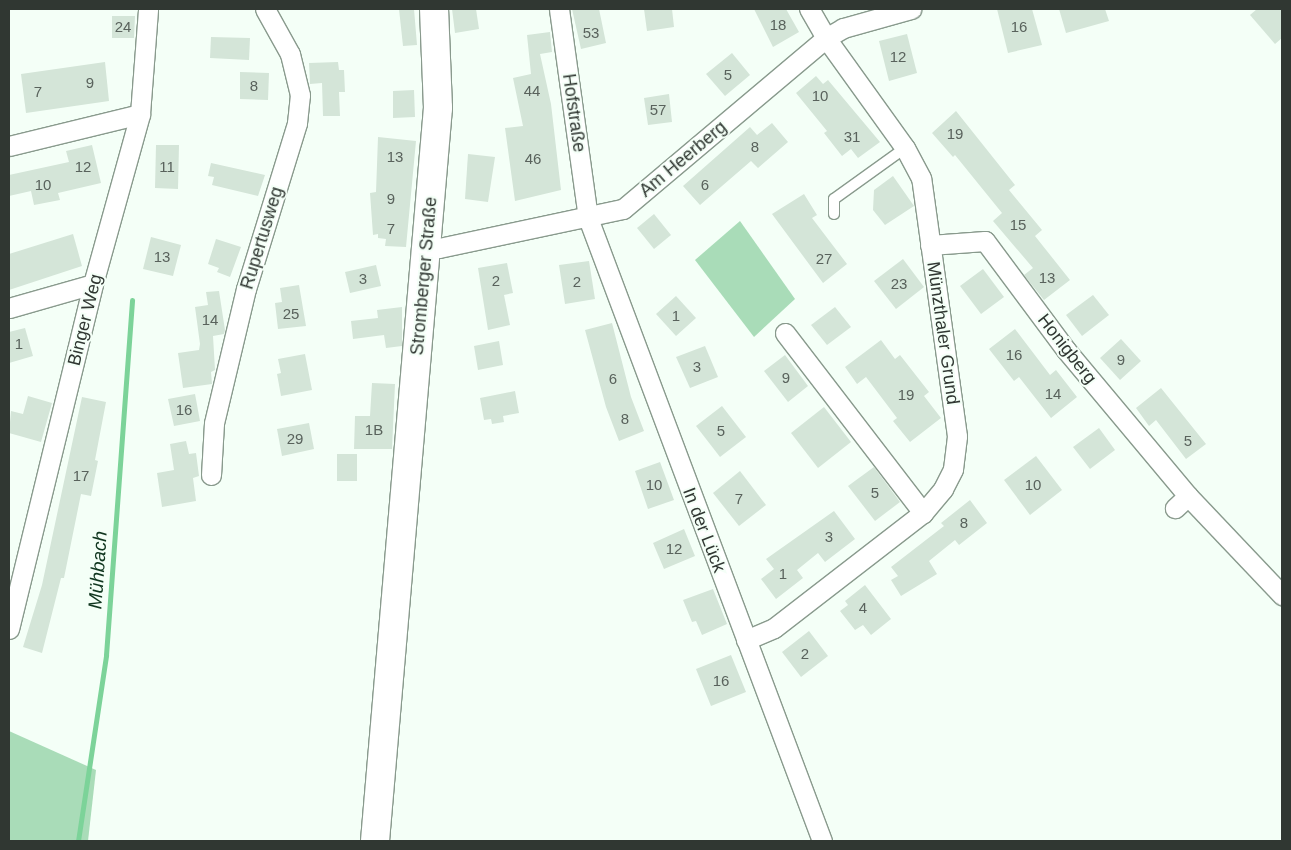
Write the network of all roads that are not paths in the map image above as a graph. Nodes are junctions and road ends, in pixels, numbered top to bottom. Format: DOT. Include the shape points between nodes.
graph roads {
  1 [pos="148,9"];
  2 [pos="265,9"];
  3 [pos="434,9"];
  4 [pos="559,9"];
  5 [pos="809,9"];
  6 [pos="912,9"];
  7 [pos="826,38"];
  8 [pos="140,114"];
  9 [pos="9,146"];
  10 [pos="905,148"];
  11 [pos="834,214"];
  12 [pos="588,218"];
  13 [pos="930,245"];
  14 [pos="427,246"];
  15 [pos="93,284"];
  16 [pos="9,308"];
  17 [pos="785,334"];
  18 [pos="211,475"];
  19 [pos="923,513"];
  20 [pos="1282,595"];
  21 [pos="9,629"];
  22 [pos="746,640"];
  23 [pos="375,841"];
  24 [pos="822,841"];
  1 -- 8 [label="street, Binger Weg"];
  2 -- 18 [label="street, Rupertusweg" via="290,54 300,95 297,123 246,289 214,422"];
  3 -- 14 [label="main road, Stromberger Straße" via="438,108"];
  4 -- 12 [label="street, Hofstraße"];
  5 -- 7 [label="street, Münzthaler Grund"];
  6 -- 7 [label="street, Am Heerberg" via="843,28"];
  7 -- 10 [label="street, Münzthaler Grund"];
  7 -- 12 [label="street, Am Heerberg" via="623,209"];
  8 -- 9 [label="street"];
  8 -- 15 [label="street, Binger Weg"];
  10 -- 11 [label="lane" via="834,199"];
  10 -- 13 [label="street, Münzthaler Grund" via="921,178"];
  12 -- 14 [label="street, Am Heerberg" via="439,248"];
  12 -- 22 [label="street, In der Lück"];
  13 -- 19 [label="street, Münzthaler Grund" via="957,436 953,469 943,489"];
  13 -- 20 [label="street, Honigberg" via="985,241 1181,502"];
  14 -- 23 [label="main road, Stromberger Straße"];
  15 -- 16 [label="street"];
  15 -- 21 [label="street, Binger Weg"];
  17 -- 19 [label="street"];
  19 -- 22 [label="street, Münzthaler Grund" via="774,628"];
  22 -- 24 [label="street, In der Lück"];
}
